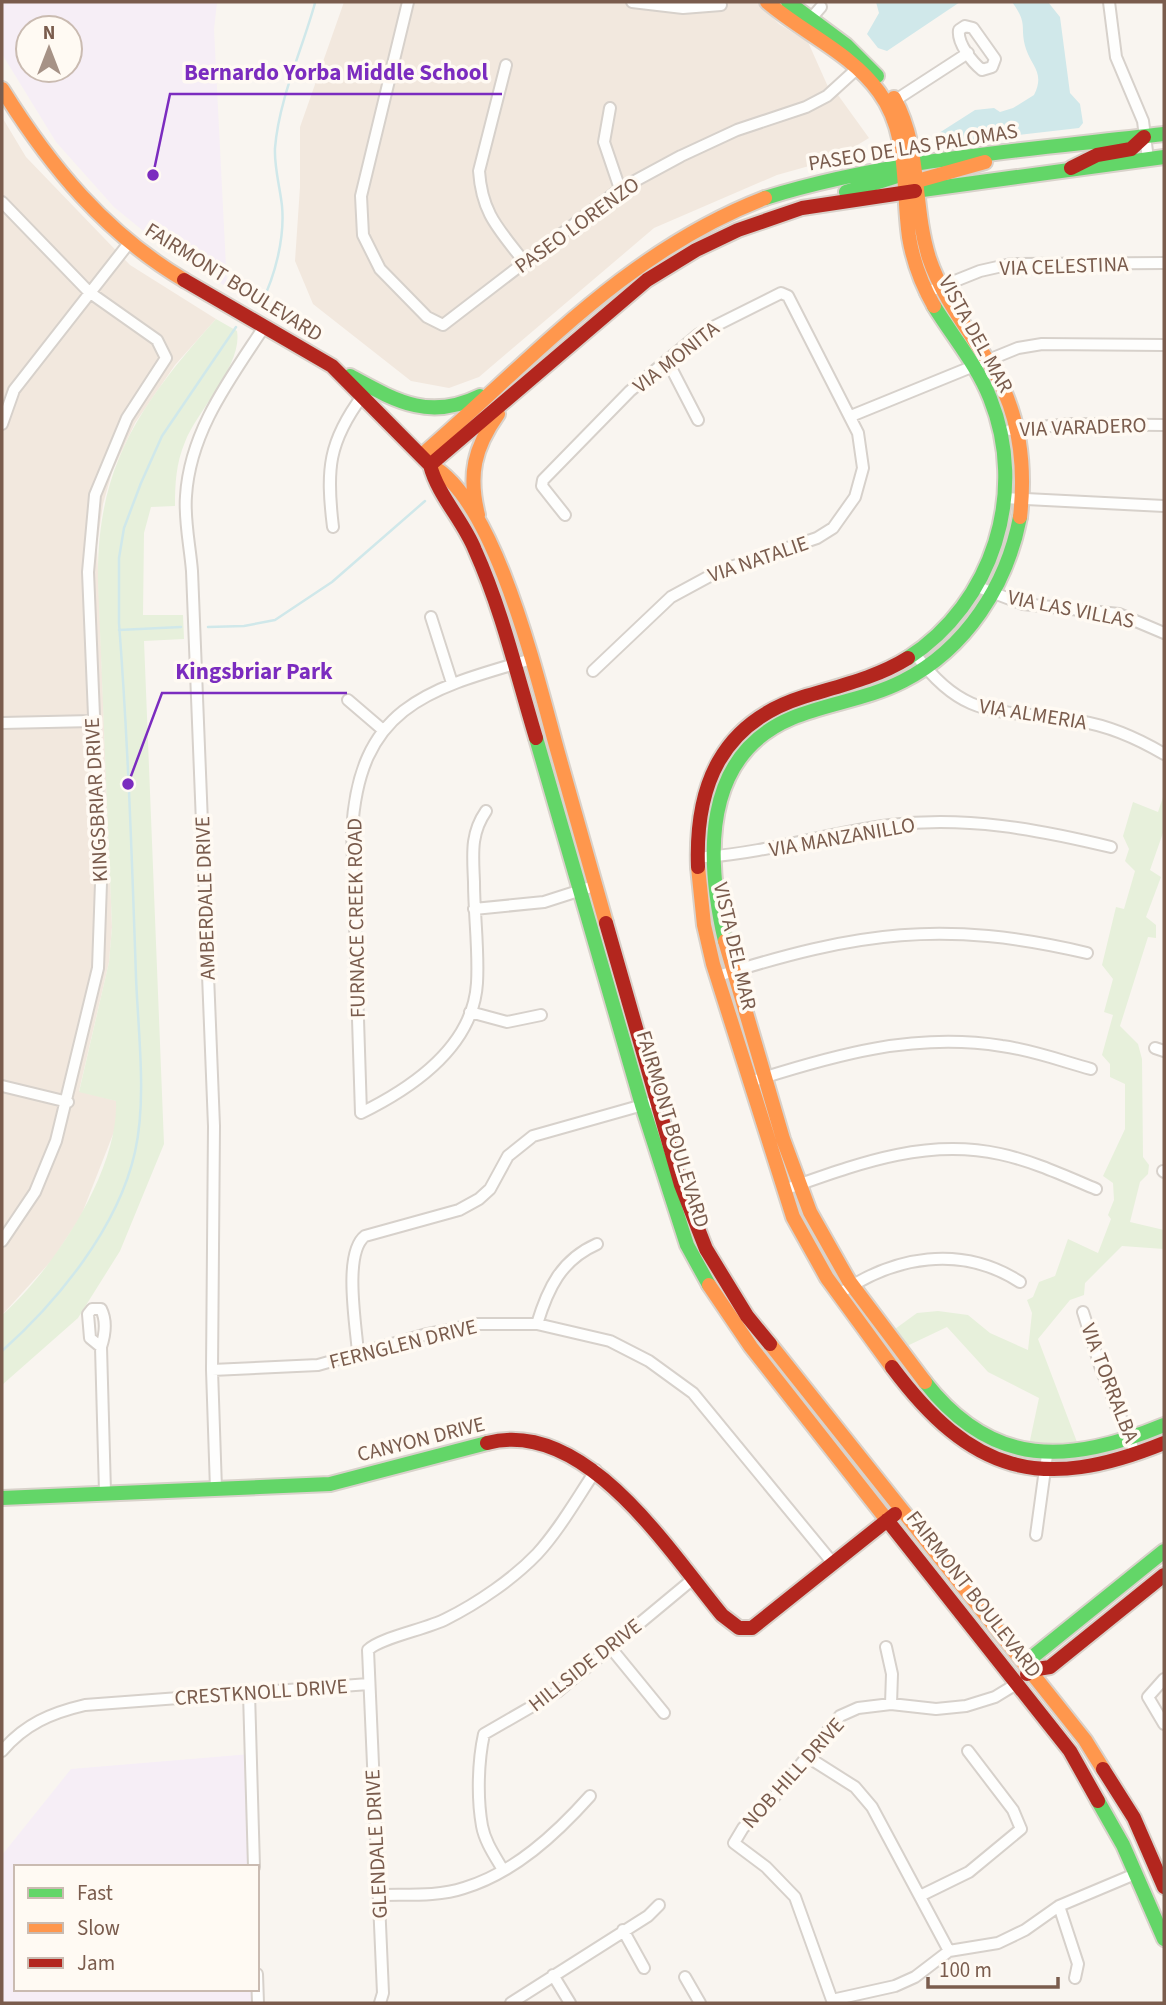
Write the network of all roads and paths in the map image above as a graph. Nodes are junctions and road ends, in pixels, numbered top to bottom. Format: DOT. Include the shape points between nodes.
graph roads {
  1 [pos="408,2"];
  2 [pos="632,2"];
  3 [pos="767,2"];
  4 [pos="788,2"];
  5 [pos="1109,2"];
  6 [pos="821,3"];
  7 [pos="720,5"];
  8 [pos="805,26"];
  9 [pos="968,53"];
  10 [pos="1004,56"];
  11 [pos="994,64"];
  12 [pos="506,65"];
  13 [pos="862,65"];
  14 [pos="2,89"];
  15 [pos="892,102"];
  16 [pos="610,108"];
  17 [pos="1164,134"];
  18 [pos="1145,136"];
  19 [pos="1164,157"];
  20 [pos="1148,159"];
  21 [pos="1060,173"];
  22 [pos="910,177"];
  23 [pos="620,190"];
  24 [pos="2,201"];
  25 [pos="6,217"];
  26 [pos="129,243"];
  27 [pos="525,263"];
  28 [pos="1164,263"];
  29 [pos="940,287"];
  30 [pos="89,292"];
  31 [pos="925,293"];
  32 [pos="264,327"];
  33 [pos="1164,345"];
  34 [pos="988,359"];
  35 [pos="667,360"];
  36 [pos="973,365"];
  37 [pos="332,366"];
  38 [pos="510,376"];
  39 [pos="535,376"];
  40 [pos="2,385"];
  41 [pos="14,390"];
  42 [pos="363,396"];
  43 [pos="851,416"];
  44 [pos="698,420"];
  45 [pos="2,424"];
  46 [pos="1164,425"];
  47 [pos="1016,429"];
  48 [pos="1001,431"];
  49 [pos="426,460"];
  50 [pos="1006,498"];
  51 [pos="1022,499"];
  52 [pos="1164,506"];
  53 [pos="565,515"];
  54 [pos="481,524"];
  55 [pos="333,527"];
  56 [pos="978,586"];
  57 [pos="993,594"];
  58 [pos="430,617"];
  59 [pos="1164,633"];
  60 [pos="916,655"];
  61 [pos="533,659"];
  62 [pos="515,664"];
  63 [pos="925,667"];
  64 [pos="593,671"];
  65 [pos="452,682"];
  66 [pos="348,700"];
  67 [pos="93,721"];
  68 [pos="2,723"];
  69 [pos="383,730"];
  70 [pos="1164,754"];
  71 [pos="486,811"];
  72 [pos="1111,847"];
  73 [pos="713,857"];
  74 [pos="697,858"];
  75 [pos="597,885"];
  76 [pos="580,891"];
  77 [pos="474,909"];
  78 [pos="1087,954"];
  79 [pos="735,971"];
  80 [pos="718,976"];
  81 [pos="470,1012"];
  82 [pos="541,1015"];
  83 [pos="1091,1069"];
  84 [pos="765,1077"];
  85 [pos="750,1082"];
  86 [pos="2,1086"];
  87 [pos="657,1101"];
  88 [pos="68,1102"];
  89 [pos="642,1105"];
  90 [pos="798,1184"];
  91 [pos="1096,1189"];
  92 [pos="783,1190"];
  93 [pos="2,1241"];
  94 [pos="597,1244"];
  95 [pos="1020,1282"];
  96 [pos="852,1285"];
  97 [pos="839,1294"];
  98 [pos="1083,1312"];
  99 [pos="537,1324"];
  100 [pos="101,1347"];
  101 [pos="358,1353"];
  102 [pos="212,1370"];
  103 [pos="1164,1425"];
  104 [pos="1130,1440"];
  105 [pos="1164,1443"];
  106 [pos="1047,1455"];
  107 [pos="1136,1455"];
  108 [pos="596,1471"];
  109 [pos="1045,1471"];
  110 [pos="216,1489"];
  111 [pos="105,1492"];
  112 [pos="2,1498"];
  113 [pos="894,1514"];
  114 [pos="1036,1535"];
  115 [pos="1164,1551"];
  116 [pos="832,1562"];
  117 [pos="1164,1575"];
  118 [pos="693,1579"];
  119 [pos="610,1647"];
  120 [pos="886,1647"];
  121 [pos="1031,1670"];
  122 [pos="1164,1679"];
  123 [pos="1018,1683"];
  124 [pos="369,1684"];
  125 [pos="248,1693"];
  126 [pos="891,1704"];
  127 [pos="664,1713"];
  128 [pos="1164,1724"];
  129 [pos="2,1751"];
  130 [pos="968,1751"];
  131 [pos="806,1756"];
  132 [pos="590,1796"];
  133 [pos="254,1865"];
  134 [pos="503,1870"];
  135 [pos="1135,1874"];
  136 [pos="1164,1887"];
  137 [pos="1164,1893"];
  138 [pos="378,1895"];
  139 [pos="920,1896"];
  140 [pos="659,1905"];
  141 [pos="1059,1906"];
  142 [pos="623,1930"];
  143 [pos="1164,1939"];
  144 [pos="949,1951"];
  145 [pos="644,1968"];
  146 [pos="553,1975"];
  147 [pos="685,1977"];
  148 [pos="1075,1978"];
  149 [pos="380,2003"];
  150 [pos="511,2003"];
  151 [pos="570,2003"];
  152 [pos="700,2003"];
  1 -- 27 [label="street, PASEO LORENZO" via="361,196 363,235 380,270 427,317 443,325"];
  2 -- 7 [label="street" via="683,8"];
  3 -- 8 [label="street"];
  4 -- 8 [label="street"];
  5 -- 18 [label="street" via="1117,63 1134,96"];
  6 -- 8 [label="street"];
  8 -- 13 [label="street"];
  9 -- 11 [label="street" via="982,70"];
  9 -- 11 [label="street" via="958,37 965,26 973,28"];
  9 -- 15 [label="street"];
  10 -- 11 [label="street"];
  12 -- 27 [label="street" via="479,171 480,187 487,214"];
  13 -- 15 [label="street"];
  13 -- 23 [label="street, PASEO LORENZO" via="827,96 806,107 737,130"];
  14 -- 26 [label="street, FAIRMONT BOULEVARD" via="71,187"];
  15 -- 22 [label="street"];
  16 -- 23 [label="street" via="604,142"];
  17 -- 18 [label="street, PASEO DE LAS PALOMAS"];
  18 -- 20 [label="street"];
  18 -- 21 [label="street" via="1131,149 1092,157"];
  18 -- 22 [label="street, PASEO DE LAS PALOMAS" via="997,154 974,166"];
  19 -- 20 [label="street"];
  20 -- 21 [label="street"];
  21 -- 22 [label="street, PASEO DE LAS PALOMAS"];
  22 -- 29 [label="street, VISTA DEL MAR"];
  22 -- 31 [label="street, VISTA DEL MAR" via="910,243"];
  22 -- 38 [label="street, PASEO DE LAS PALOMAS" via="795,187 682,236 610,287"];
  22 -- 39 [label="street, PASEO DE LAS PALOMAS" via="770,218 685,256 627,295"];
  23 -- 27 [label="street, PASEO LORENZO"];
  24 -- 25 [label="street"];
  25 -- 30 [label="street"];
  26 -- 30 [label="street"];
  26 -- 32 [label="street, FAIRMONT BOULEVARD"];
  28 -- 29 [label="street, VIA CELESTINA" via="1012,264"];
  29 -- 31 [label="street, VIA CELESTINA"];
  29 -- 34 [label="street, VISTA DEL MAR"];
  30 -- 41 [label="street"];
  30 -- 67 [label="street, KINGSBRIAR DRIVE" via="158,340 166,358 127,418 95,495 88,572"];
  31 -- 36 [label="street, VISTA DEL MAR"];
  32 -- 37 [label="street, FAIRMONT BOULEVARD"];
  32 -- 102 [label="street, AMBERDALE DRIVE" via="213,405 193,450 186,496 214,1126"];
  33 -- 34 [label="street" via="1042,344"];
  34 -- 36 [label="street"];
  34 -- 47 [label="street, VISTA DEL MAR" via="1001,382"];
  35 -- 43 [label="street, VIA MONITA" via="716,324 781,293 788,296"];
  35 -- 44 [label="street"];
  35 -- 53 [label="street, VIA MONITA" via="542,480"];
  36 -- 43 [label="street"];
  36 -- 48 [label="street, VISTA DEL MAR"];
  37 -- 38 [label="street" via="394,400 432,410 468,403"];
  37 -- 42 [label="street, FAIRMONT BOULEVARD"];
  38 -- 49 [label="street, PASEO DE LAS PALOMAS"];
  39 -- 49 [label="street, PASEO DE LAS PALOMAS"];
  39 -- 54 [label="street" via="501,410 475,450 471,479"];
  40 -- 41 [label="street"];
  41 -- 45 [label="street"];
  42 -- 49 [label="street, FAIRMONT BOULEVARD"];
  42 -- 55 [label="street" via="335,438"];
  43 -- 64 [label="street, VIA NATALIE" via="863,468 855,497 832,528 799,546 696,581 652,612"];
  46 -- 47 [label="street, VIA VARADERO" via="1070,424"];
  47 -- 48 [label="street, VIA VARADERO"];
  47 -- 51 [label="street, VISTA DEL MAR"];
  48 -- 50 [label="street, VISTA DEL MAR"];
  49 -- 54 [label="street, FAIRMONT BOULEVARD" via="446,473"];
  49 -- 62 [label="street, FAIRMONT BOULEVARD" via="485,572"];
  50 -- 51 [label="street"];
  50 -- 56 [label="street, VISTA DEL MAR" via="997,543"];
  51 -- 52 [label="street"];
  51 -- 57 [label="street, VISTA DEL MAR" via="1013,546"];
  54 -- 61 [label="street, FAIRMONT BOULEVARD"];
  56 -- 57 [label="street, VIA LAS VILLAS"];
  56 -- 60 [label="street, VISTA DEL MAR" via="954,618"];
  57 -- 59 [label="street, VIA LAS VILLAS" via="1040,607 1119,614"];
  57 -- 63 [label="street, VISTA DEL MAR" via="962,636"];
  58 -- 65 [label="street"];
  60 -- 63 [label="street, VIA ALMERIA"];
  60 -- 74 [label="street, VISTA DEL MAR" via="867,678 776,705 744,725 716,763 708,785"];
  61 -- 62 [label="street, FURNACE CREEK ROAD"];
  61 -- 75 [label="street, FAIRMONT BOULEVARD"];
  62 -- 65 [label="street, FURNACE CREEK ROAD"];
  62 -- 76 [label="street, FAIRMONT BOULEVARD"];
  63 -- 70 [label="street, VIA ALMERIA" via="943,688 968,704 1101,726"];
  63 -- 73 [label="street, VISTA DEL MAR" via="882,690 786,718 758,737 729,774 717,817"];
  65 -- 69 [label="street, FURNACE CREEK ROAD" via="424,696"];
  66 -- 69 [label="street"];
  67 -- 68 [label="street"];
  67 -- 88 [label="street, KINGSBRIAR DRIVE" via="100,883 98,968"];
  69 -- 81 [label="street, FURNACE CREEK ROAD" via="362,770 352,831 362,1113 400,1094 436,1063 459,1035"];
  71 -- 77 [label="street" via="473,840"];
  72 -- 73 [label="street, VIA MANZANILLO" via="1048,831 951,821 887,825"];
  73 -- 74 [label="street, VIA MANZANILLO"];
  73 -- 79 [label="street, VISTA DEL MAR" via="718,905"];
  74 -- 80 [label="street, VISTA DEL MAR" via="702,913"];
  75 -- 76 [label="street"];
  75 -- 87 [label="street, FAIRMONT BOULEVARD"];
  76 -- 77 [label="street" via="544,902"];
  76 -- 89 [label="street, FAIRMONT BOULEVARD"];
  77 -- 81 [label="street" via="477,983"];
  78 -- 79 [label="street" via="1013,938 915,932 844,942"];
  79 -- 80 [label="street"];
  79 -- 84 [label="street, VISTA DEL MAR"];
  80 -- 85 [label="street, VISTA DEL MAR"];
  81 -- 82 [label="street" via="507,1022"];
  83 -- 84 [label="street" via="1002,1046 924,1041 861,1050"];
  84 -- 85 [label="street"];
  84 -- 90 [label="street, VISTA DEL MAR"];
  85 -- 92 [label="street, VISTA DEL MAR"];
  86 -- 88 [label="street"];
  87 -- 89 [label="street"];
  87 -- 113 [label="street, FAIRMONT BOULEVARD" via="696,1226 723,1280"];
  88 -- 93 [label="street, KINGSBRIAR DRIVE" via="35,1192"];
  89 -- 101 [label="street" via="533,1136 508,1156 480,1199 357,1242 353,1264"];
  89 -- 113 [label="street, FAIRMONT BOULEVARD" via="673,1208 703,1276 751,1348"];
  90 -- 91 [label="street" via="885,1156 943,1149 999,1153"];
  90 -- 92 [label="street"];
  90 -- 96 [label="street, VISTA DEL MAR" via="823,1239"];
  92 -- 97 [label="street, VISTA DEL MAR" via="803,1237"];
  94 -- 99 [label="street" via="560,1270"];
  95 -- 96 [label="street" via="978,1261 939,1258 892,1266"];
  96 -- 97 [label="street"];
  96 -- 106 [label="street, VISTA DEL MAR" via="936,1396 963,1422 995,1441"];
  97 -- 109 [label="street, VISTA DEL MAR" via="940,1425 987,1455"];
  98 -- 104 [label="street, VIA TORRALBA"];
  99 -- 101 [label="street, FERNGLEN DRIVE" via="477,1324"];
  99 -- 116 [label="street, FERNGLEN DRIVE" via="610,1341 649,1361 693,1393"];
  100 -- 111 [label="street"];
  101 -- 102 [label="street, FERNGLEN DRIVE" via="318,1365"];
  102 -- 110 [label="street, AMBERDALE DRIVE"];
  103 -- 104 [label="street, VISTA DEL MAR"];
  104 -- 106 [label="street, VISTA DEL MAR" via="1095,1451"];
  104 -- 107 [label="street, VIA TORRALBA"];
  105 -- 107 [label="street, VISTA DEL MAR"];
  106 -- 109 [label="street"];
  107 -- 109 [label="street, VISTA DEL MAR" via="1088,1470"];
  108 -- 110 [label="street, CANYON DRIVE" via="575,1456 552,1448 494,1441 330,1484"];
  108 -- 118 [label="street, CANYON DRIVE" via="630,1502"];
  108 -- 124 [label="street, CRESTKNOLL DRIVE" via="540,1551 522,1569 449,1618 375,1642 368,1650"];
  109 -- 114 [label="street"];
  110 -- 111 [label="street, CANYON DRIVE"];
  111 -- 112 [label="street, CANYON DRIVE"];
  113 -- 116 [label="street, CANYON DRIVE"];
  113 -- 121 [label="street, FAIRMONT BOULEVARD"];
  113 -- 123 [label="street, FAIRMONT BOULEVARD"];
  115 -- 121 [label="street" via="1030,1659"];
  116 -- 118 [label="street, CANYON DRIVE" via="752,1628 743,1630 722,1615"];
  117 -- 121 [label="street" via="1050,1667"];
  118 -- 119 [label="street, HILLSIDE DRIVE"];
  119 -- 127 [label="street"];
  119 -- 134 [label="street, HILLSIDE DRIVE" via="557,1692 484,1734 482,1826"];
  120 -- 126 [label="street" via="892,1674"];
  121 -- 123 [label="street"];
  121 -- 136 [label="street, FAIRMONT BOULEVARD" via="1109,1775"];
  122 -- 128 [label="street" via="1148,1697"];
  123 -- 126 [label="street, NOB HILL DRIVE" via="966,1706 936,1709"];
  123 -- 135 [label="street, FAIRMONT BOULEVARD" via="1091,1783"];
  124 -- 125 [label="street, CRESTKNOLL DRIVE"];
  124 -- 138 [label="street, GLENDALE DRIVE"];
  125 -- 129 [label="street, CRESTKNOLL DRIVE" via="75,1707 30,1724"];
  125 -- 133 [label="street"];
  126 -- 131 [label="street, NOB HILL DRIVE" via="858,1708 841,1716"];
  130 -- 139 [label="street" via="1013,1810 1021,1829 969,1872"];
  131 -- 139 [label="street" via="855,1787 872,1807"];
  131 -- 144 [label="street, NOB HILL DRIVE" via="734,1843 795,1897 832,2000 895,1986"];
  132 -- 134 [label="street" via="540,1845"];
  134 -- 138 [label="street" via="464,1889"];
  135 -- 137 [label="street"];
  135 -- 141 [label="street"];
  135 -- 143 [label="street, FAIRMONT BOULEVARD"];
  138 -- 149 [label="street, GLENDALE DRIVE"];
  139 -- 144 [label="street"];
  140 -- 142 [label="street"];
  141 -- 144 [label="street" via="998,1942"];
  141 -- 148 [label="street" via="1078,1964"];
  142 -- 145 [label="street"];
  142 -- 146 [label="street"];
  146 -- 150 [label="street"];
  146 -- 151 [label="street"];
  147 -- 152 [label="street"];
}
